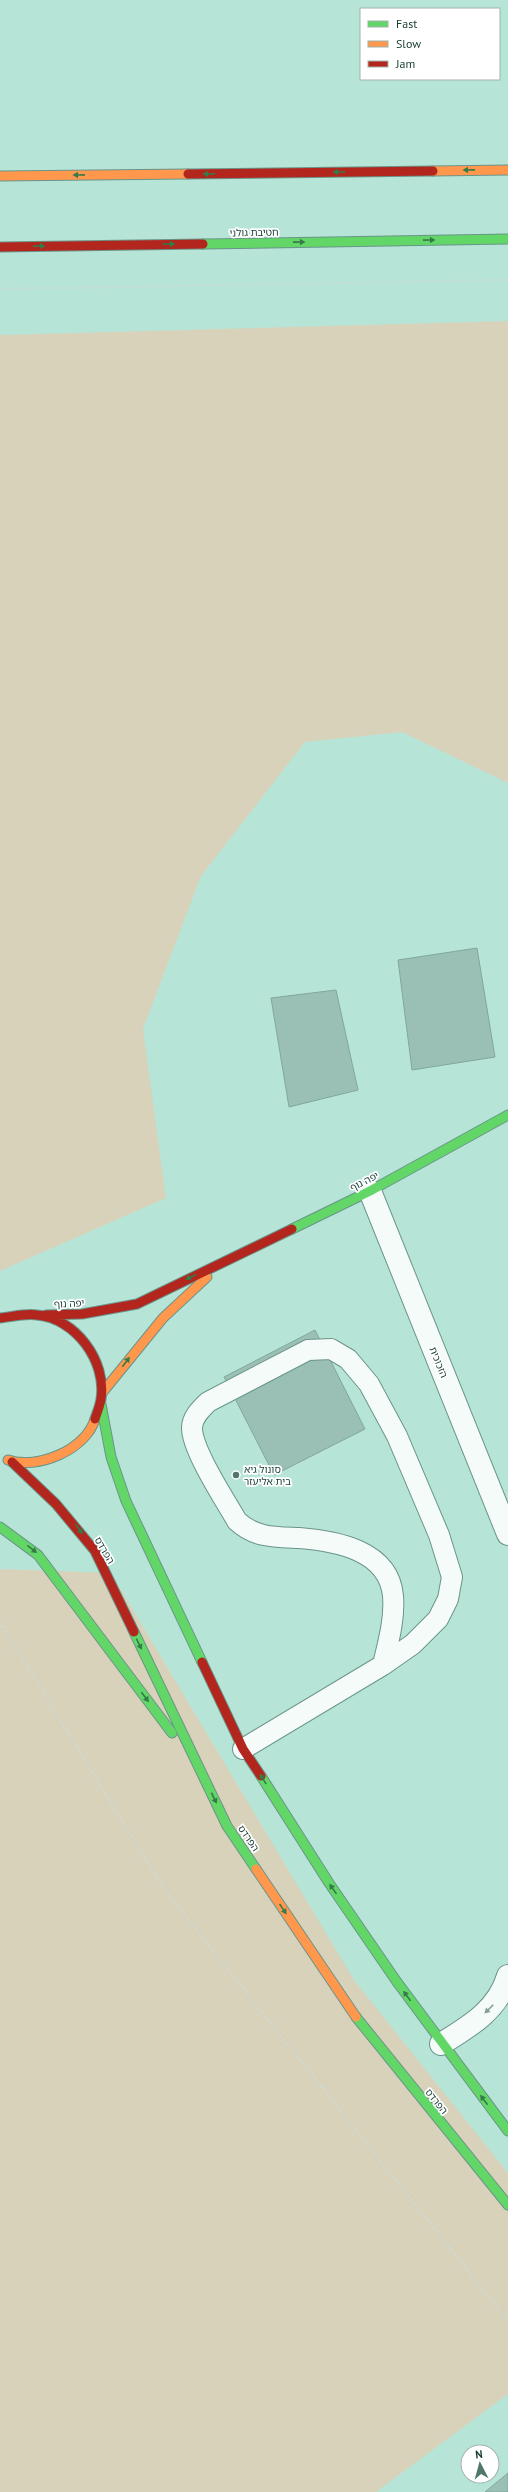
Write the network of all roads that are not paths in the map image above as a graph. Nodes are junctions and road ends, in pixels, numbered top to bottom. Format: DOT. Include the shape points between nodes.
graph roads {
  1 [pos="508,170"];
  2 [pos="0,176"];
  3 [pos="508,239"];
  4 [pos="0,247"];
  5 [pos="508,1115"];
  6 [pos="370,1191"];
  7 [pos="226,1260"];
  8 [pos="46,1315"];
  9 [pos="0,1318"];
  10 [pos="102,1393"];
  11 [pos="101,1404"];
  12 [pos="0,1457"];
  13 [pos="12,1462"];
  14 [pos="0,1527"];
  15 [pos="508,1534"];
  16 [pos="383,1665"];
  17 [pos="244,1749"];
  18 [pos="202,1774"];
  19 [pos="508,1976"];
  20 [pos="441,2044"];
  21 [pos="508,2131"];
  22 [pos="508,2206"];
  1 -- 2 [label="street, one-way"];
  4 -- 3 [label="street, חטיבת גולני, one-way"];
  5 -- 6 [label="street, יפה נוף"];
  6 -- 7 [label="street, יפה נוף"];
  6 -- 15 [label="street, הזכוכית"];
  7 -- 8 [label="street, יפה נוף, one-way" via="137,1304 82,1314"];
  10 -- 7 [label="street, יפה נוף, one-way" via="163,1318"];
  8 -- 9 [label="street" via="23,1313"];
  8 -- 10 [label="street" via="69,1326 88,1344 100,1367"];
  10 -- 11 [label="street"];
  11 -- 13 [label="street" via="87,1433 73,1448 55,1458 35,1463"];
  11 -- 17 [label="street" via="111,1457 126,1501"];
  12 -- 13 [label="street"];
  13 -- 18 [label="street, הפרדס, one-way" via="37,1482 70,1516 95,1551"];
  14 -- 18 [label="street, one-way" via="38,1554"];
  16 -- 16 [label="lane" via="392,1621 393,1595 387,1575 378,1562 346,1546 320,1540 263,1536 247,1530 237,1521 195,1445 192,1427 197,1413 208,1402 308,1350 331,1349 348,1360 369,1384 420,1487 452,1577 448,1599 438,1619 413,1644"];
  16 -- 17 [label="lane"];
  20 -- 17 [label="street, one-way" via="329,1883"];
  18 -- 22 [label="street, הפרדס, one-way" via="227,1826 352,2013"];
  19 -- 20 [label="street, one-way" via="497,2000 474,2024"];
  21 -- 20 [label="street, one-way"];
}
